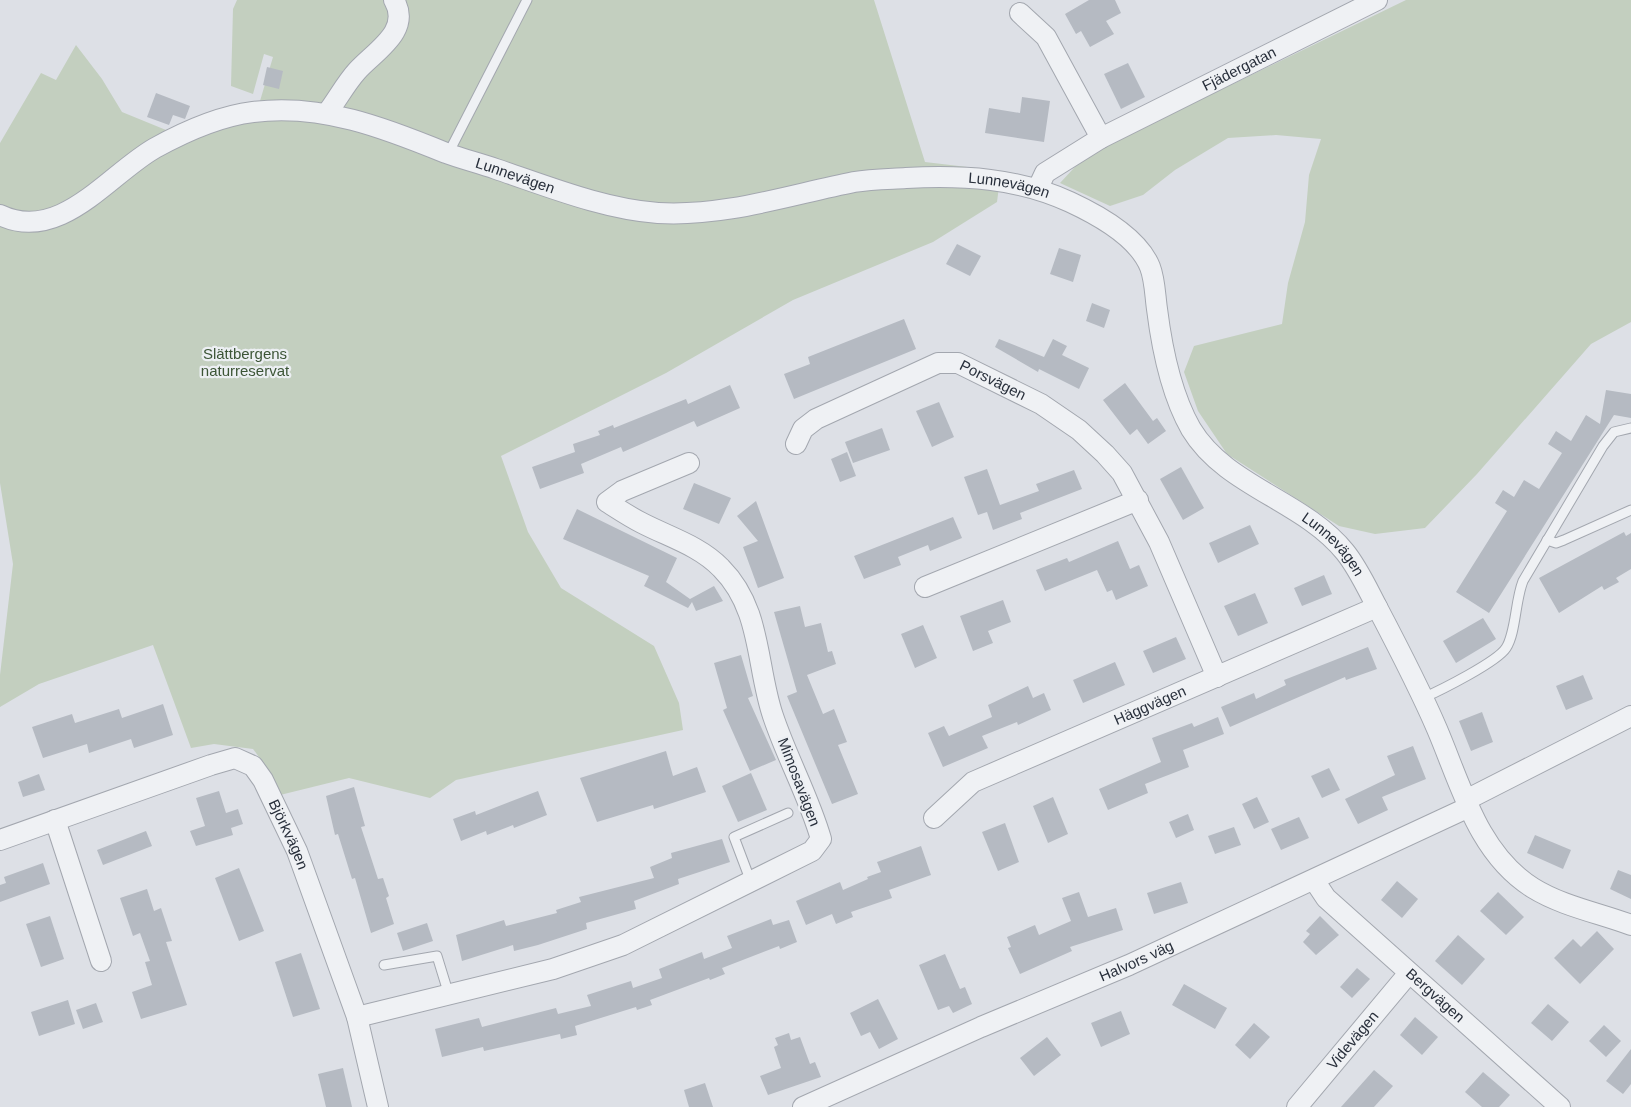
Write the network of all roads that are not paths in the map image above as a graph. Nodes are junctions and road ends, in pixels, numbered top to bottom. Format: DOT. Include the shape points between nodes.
graph roads {
  1 [pos="527,0"];
  2 [pos="1377,0"];
  3 [pos="396,1"];
  4 [pos="1020,13"];
  5 [pos="327,113"];
  6 [pos="1101,138"];
  7 [pos="448,154"];
  8 [pos="1038,188"];
  9 [pos="0,215"];
  10 [pos="1631,428"];
  11 [pos="796,444"];
  12 [pos="689,463"];
  13 [pos="1137,500"];
  14 [pos="1631,510"];
  15 [pos="1546,540"];
  16 [pos="925,587"];
  17 [pos="1377,608"];
  18 [pos="1217,677"];
  19 [pos="1423,698"];
  20 [pos="1631,716"];
  21 [pos="1467,803"];
  22 [pos="788,813"];
  23 [pos="934,818"];
  24 [pos="55,820"];
  25 [pos="0,840"];
  26 [pos="1314,880"];
  27 [pos="751,882"];
  28 [pos="1631,925"];
  29 [pos="101,961"];
  30 [pos="384,965"];
  31 [pos="1409,973"];
  32 [pos="448,995"];
  33 [pos="357,1017"];
  34 [pos="378,1107"];
  35 [pos="803,1107"];
  36 [pos="1298,1107"];
  37 [pos="1560,1107"];
  1 -- 7 [label="lane"];
  2 -- 6 [label="street, Fjädergatan"];
  3 -- 5 [label="street" via="399,25 393,36 356,72"];
  4 -- 6 [label="street" via="1046,37"];
  5 -- 7 [label="street, Lunnevägen" via="377,126"];
  5 -- 9 [label="street, Lunnevägen" via="249,112 203,126 152,150 72,209 53,218 10,220"];
  6 -- 8 [label="street, Fjädergatan" via="1045,173"];
  7 -- 8 [label="street, Lunnevägen" via="542,185 649,212 722,210 863,180 955,177"];
  8 -- 17 [label="street, Lunnevägen" via="1078,205 1138,247 1150,267 1163,348 1179,401 1203,448 1219,463 1293,507 1333,537 1351,558"];
  10 -- 15 [label="lane" via="1614,432 1603,446"];
  11 -- 13 [label="street, Porsvägen" via="803,429 816,419 938,363 958,363 1041,404 1079,430 1122,472"];
  12 -- 27 [label="street, Mimosavägen" via="622,491 607,502 702,552 722,568 750,615 767,698 821,839 812,851"];
  13 -- 16 [label="street"];
  13 -- 18 [label="street, Porsvägen"];
  14 -- 15 [label="lane" via="1556,543"];
  15 -- 19 [label="lane" via="1516,598 1506,649"];
  17 -- 18 [label="street, Häggvägen"];
  17 -- 19 [label="street, Lunnevägen"];
  18 -- 23 [label="street, Häggvägen" via="973,782"];
  19 -- 21 [label="street, Lunnevägen"];
  20 -- 21 [label="street, Halvors väg"];
  21 -- 26 [label="street, Halvors väg"];
  21 -- 28 [label="street, Lunnevägen" via="1497,857 1534,889"];
  22 -- 27 [label="lane" via="734,837"];
  24 -- 25 [label="street, Björkvägen"];
  24 -- 29 [label="street"];
  24 -- 33 [label="street, Björkvägen" via="236,758 253,766 297,851"];
  26 -- 31 [label="street, Bergvägen" via="1326,898"];
  26 -- 35 [label="street, Halvors väg"];
  27 -- 32 [label="street, Mimosavägen" via="623,945 553,969"];
  30 -- 32 [label="lane" via="436,956"];
  31 -- 36 [label="street, Videvägen"];
  31 -- 37 [label="street, Bergvägen"];
  32 -- 33 [label="street, Mimosavägen"];
  33 -- 34 [label="street, Björkvägen"];
}
